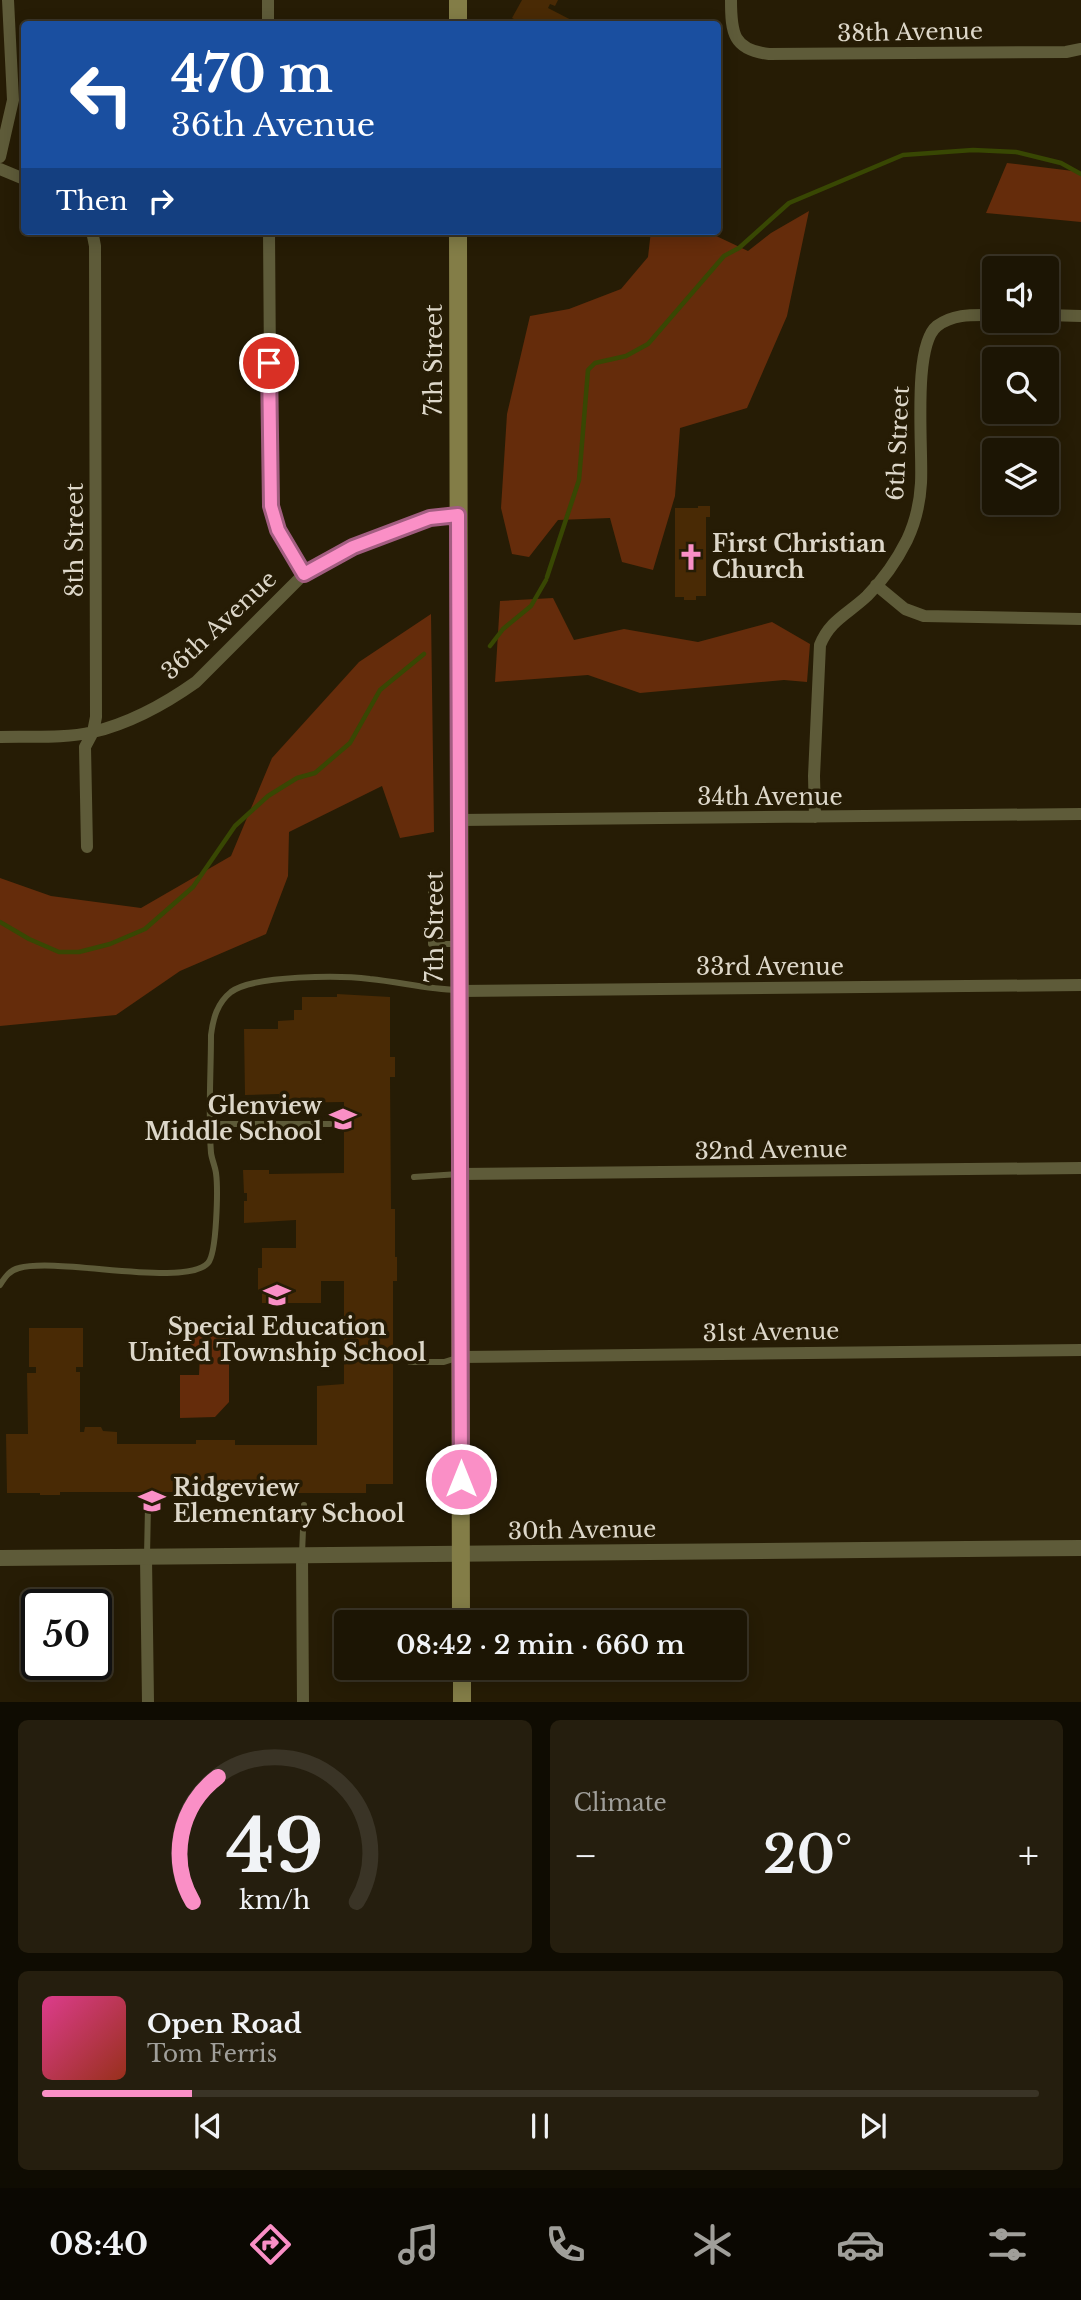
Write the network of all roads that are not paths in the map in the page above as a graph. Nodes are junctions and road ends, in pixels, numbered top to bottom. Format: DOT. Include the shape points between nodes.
graph roads {
  1 [pos="8,0"];
  2 [pos="268,0"];
  3 [pos="458,0"];
  4 [pos="731,0"];
  5 [pos="268,21"];
  6 [pos="458,21"];
  7 [pos="1081,49"];
  8 [pos="0,157"];
  9 [pos="0,169"];
  10 [pos="21,178"];
  11 [pos="93,235"];
  12 [pos="269,235"];
  13 [pos="458,235"];
  14 [pos="1059,315"];
  15 [pos="982,316"];
  16 [pos="1081,316"];
  17 [pos="458,515"];
  18 [pos="304,574"];
  19 [pos="876,585"];
  20 [pos="1081,619"];
  21 [pos="93,732"];
  22 [pos="0,737"];
  23 [pos="1081,814"];
  24 [pos="816,817"];
  25 [pos="459,820"];
  26 [pos="87,847"];
  27 [pos="431,872"];
  28 [pos="460,944"];
  29 [pos="1081,985"];
  30 [pos="460,990"];
  31 [pos="211,1124"];
  32 [pos="330,1124"];
  33 [pos="1081,1168"];
  34 [pos="461,1174"];
  35 [pos="414,1177"];
  36 [pos="0,1282"];
  37 [pos="1081,1350"];
  38 [pos="461,1357"];
  39 [pos="410,1362"];
  40 [pos="304,1505"];
  41 [pos="148,1506"];
  42 [pos="1081,1548"];
  43 [pos="461,1554"];
  44 [pos="302,1556"];
  45 [pos="0,1558"];
  46 [pos="146,1558"];
  47 [pos="461,1610"];
  48 [pos="462,1680"];
  49 [pos="148,1702"];
  50 [pos="303,1702"];
  51 [pos="462,1702"];
  1 -- 8 [label="street" via="13,100"];
  2 -- 5 [label="street"];
  3 -- 6 [label="main road"];
  4 -- 7 [label="street, 38th Avenue" via="733,30 741,46 756,53"];
  9 -- 10 [label="street"];
  11 -- 21 [label="street, 8th Street"];
  12 -- 18 [label="street" via="271,506 278,530"];
  13 -- 17 [label="main road, 7th Street"];
  14 -- 16 [label="street"];
  15 -- 19 [label="street, 6th Street" via="946,321 927,340 922,363 921,484 916,510 908,539"];
  17 -- 18 [label="street, 36th Avenue" via="430,518 353,547"];
  17 -- 25 [label="main road, 7th Street"];
  18 -- 21 [label="street, 36th Avenue" via="196,681 140,716"];
  19 -- 20 [label="street" via="905,609 924,616"];
  19 -- 24 [label="street, 6th Street" via="827,629 820,645"];
  21 -- 22 [label="street, 36th Avenue"];
  21 -- 26 [label="street, 8th Street" via="85,747"];
  23 -- 24 [label="street, 34th Avenue"];
  24 -- 25 [label="street, 34th Avenue"];
  25 -- 28 [label="main road, 7th Street"];
  27 -- 28 [label="lane" via="430,944"];
  28 -- 30 [label="main road, 7th Street"];
  29 -- 30 [label="street, 33rd Avenue"];
  30 -- 31 [label="lane" via="368,978 291,978 265,980 232,992 213,1020"];
  30 -- 34 [label="main road, 7th Street"];
  31 -- 32 [label="lane"];
  31 -- 36 [label="lane" via="216,1227 208,1263 188,1272 31,1266 18,1268"];
  33 -- 34 [label="street, 32nd Avenue"];
  34 -- 35 [label="lane"];
  34 -- 38 [label="main road, 7th Street"];
  37 -- 38 [label="street, 31st Avenue"];
  38 -- 39 [label="lane"];
  38 -- 43 [label="main road, 7th Street"];
  40 -- 44 [label="lane"];
  41 -- 46 [label="lane"];
  42 -- 43 [label="street, 30th Avenue"];
  43 -- 44 [label="street, 30th Avenue"];
  43 -- 47 [label="main road, 7th Street"];
  44 -- 46 [label="street, 30th Avenue"];
  44 -- 50 [label="street"];
  45 -- 46 [label="street, 30th Avenue"];
  46 -- 49 [label="street"];
  48 -- 51 [label="main road"];
}
